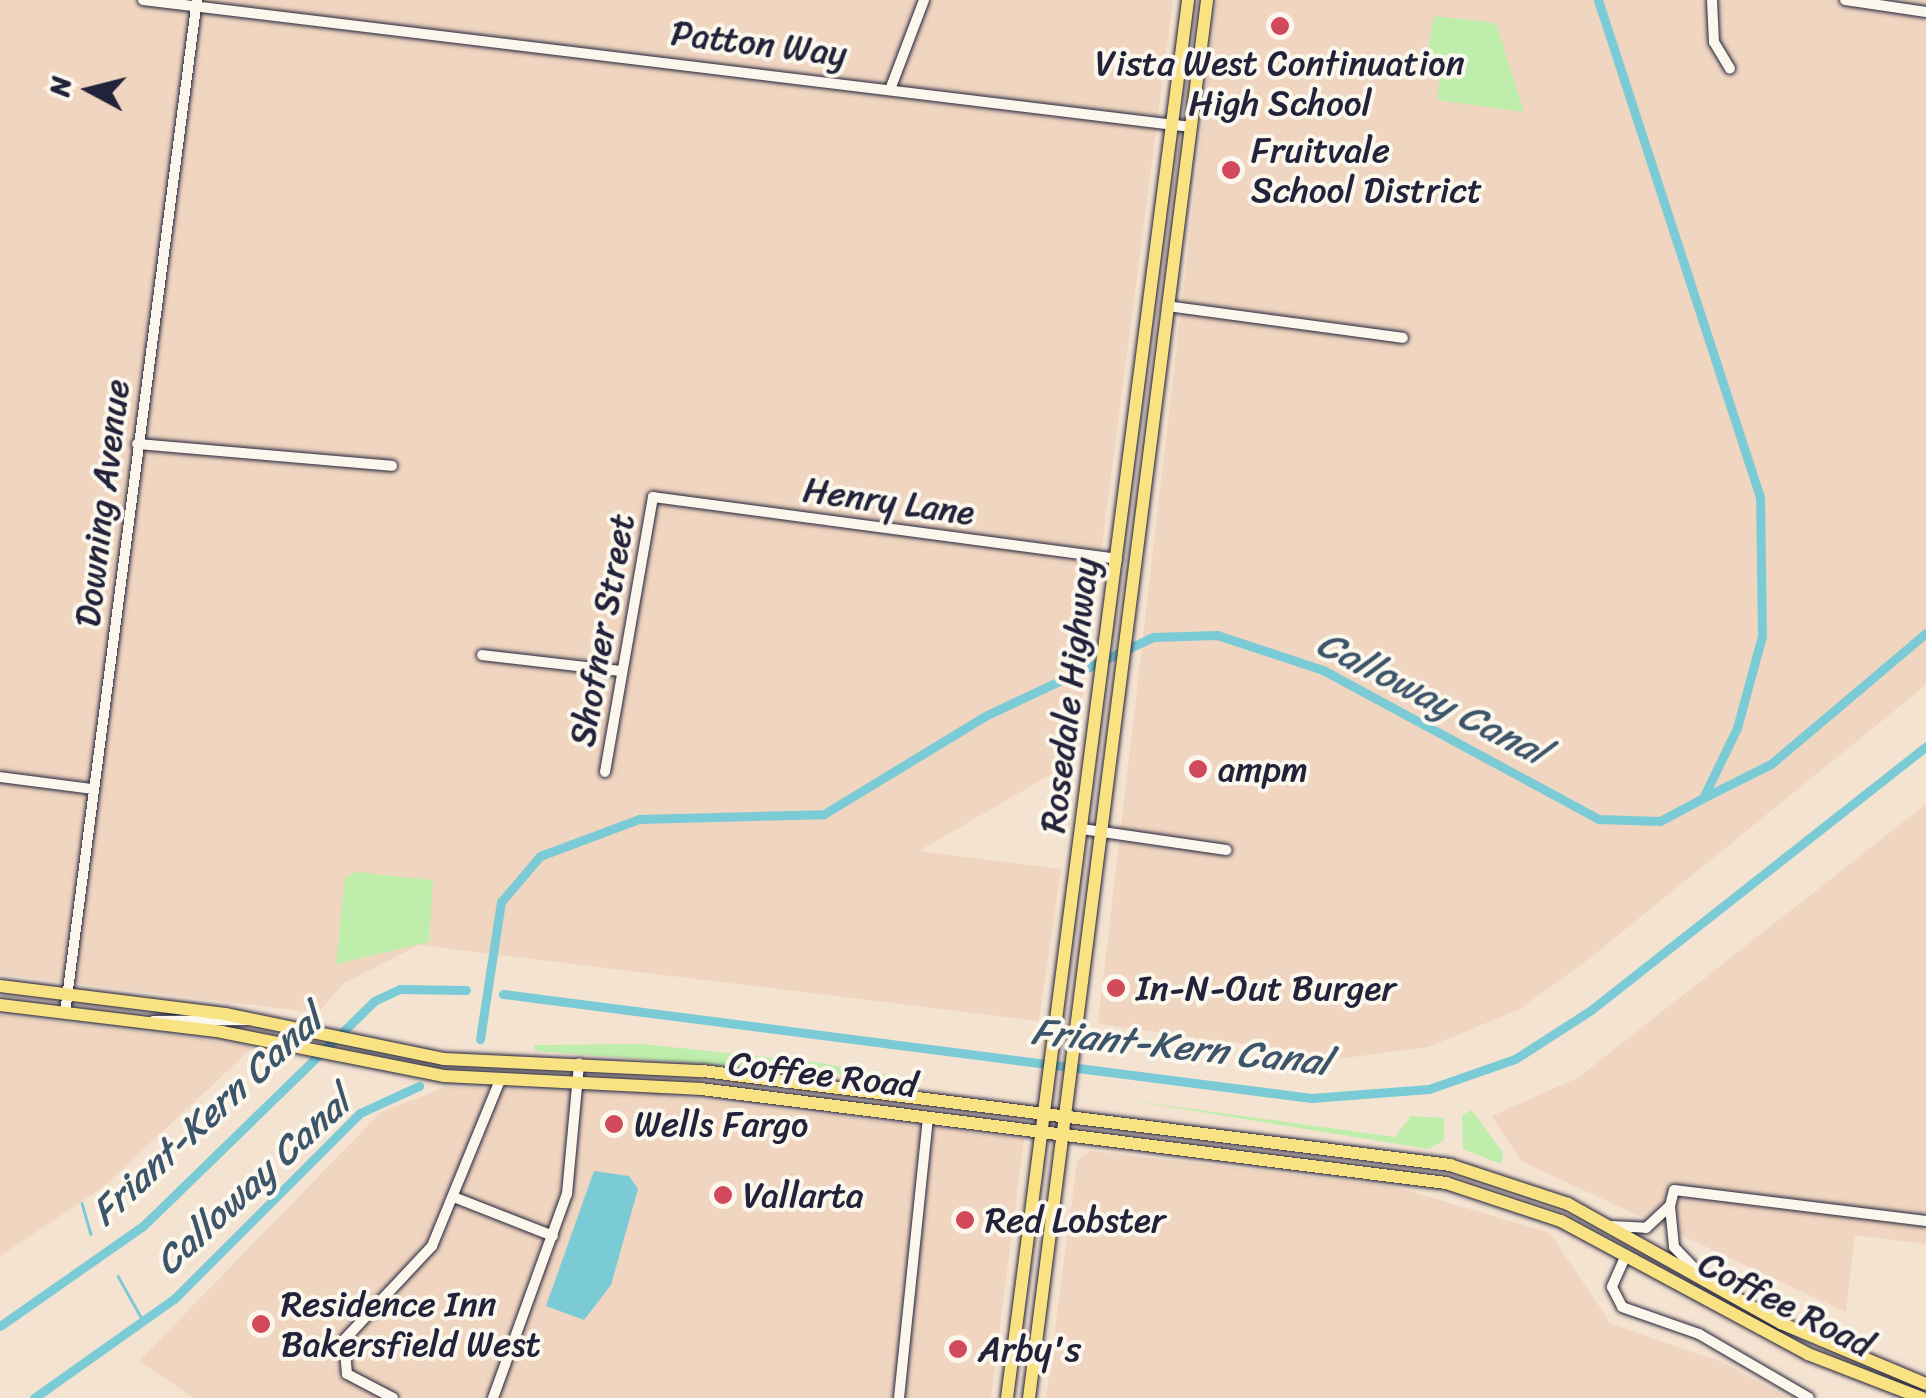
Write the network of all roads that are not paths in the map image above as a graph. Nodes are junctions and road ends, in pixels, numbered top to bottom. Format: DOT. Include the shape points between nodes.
graph roads {
  1 [pos="143,0"];
  2 [pos="924,0"];
  3 [pos="1188,0"];
  4 [pos="1197,0"];
  5 [pos="1207,0"];
  6 [pos="1712,0"];
  7 [pos="1845,0"];
  8 [pos="197,1"];
  9 [pos="1926,12"];
  10 [pos="1203,28"];
  11 [pos="1730,70"];
  12 [pos="891,87"];
  13 [pos="1173,124"];
  14 [pos="1191,127"];
  15 [pos="1167,306"];
  16 [pos="1403,338"];
  17 [pos="137,444"];
  18 [pos="1130,454"];
  19 [pos="392,466"];
  20 [pos="653,497"];
  21 [pos="1117,559"];
  22 [pos="1135,562"];
  23 [pos="1117,632"];
  24 [pos="482,656"];
  25 [pos="620,670"];
  26 [pos="605,772"];
  27 [pos="0,777"];
  28 [pos="92,788"];
  29 [pos="1082,829"];
  30 [pos="1102,831"];
  31 [pos="1226,850"];
  32 [pos="0,986"];
  33 [pos="67,994"];
  34 [pos="0,1006"];
  35 [pos="65,1013"];
  36 [pos="252,1020"];
  37 [pos="147,1022"];
  38 [pos="580,1064"];
  39 [pos="500,1080"];
  40 [pos="580,1083"];
  41 [pos="1045,1109"];
  42 [pos="1065,1111"];
  43 [pos="928,1118"];
  44 [pos="1041,1131"];
  45 [pos="1063,1134"];
  46 [pos="456,1198"];
  47 [pos="1670,1206"];
  48 [pos="1926,1221"];
  49 [pos="1611,1226"];
  50 [pos="553,1236"];
  51 [pos="1626,1255"];
  52 [pos="1704,1278"];
  53 [pos="1926,1384"];
  54 [pos="393,1398"];
  55 [pos="493,1398"];
  56 [pos="899,1398"];
  57 [pos="1007,1398"];
  58 [pos="1029,1398"];
  59 [pos="1809,1398"];
  60 [pos="1922,1398"];
  1 -- 8 [label="street, Patton Way"];
  2 -- 12 [label="street"];
  3 -- 13 [label="main road, Rosedale Highway"];
  4 -- 10 [label="main road"];
  5 -- 10 [label="main road, Rosedale Highway"];
  6 -- 11 [label="street" via="1714,42"];
  7 -- 9 [label="street"];
  8 -- 12 [label="street, Patton Way"];
  8 -- 17 [label="street, Downing Avenue"];
  10 -- 14 [label="main road, Rosedale Highway"];
  12 -- 13 [label="street, Patton Way"];
  13 -- 14 [label="street, Patton Way"];
  13 -- 18 [label="main road, Rosedale Highway"];
  14 -- 15 [label="main road, Rosedale Highway"];
  15 -- 16 [label="street"];
  15 -- 22 [label="main road, Rosedale Highway"];
  17 -- 19 [label="street"];
  17 -- 28 [label="street, Downing Avenue"];
  18 -- 21 [label="main road, Rosedale Highway"];
  18 -- 22 [label="main road"];
  20 -- 21 [label="street, Henry Lane"];
  20 -- 25 [label="street, Shofner Street"];
  21 -- 23 [label="main road, Rosedale Highway"];
  22 -- 23 [label="main road, Rosedale Highway"];
  23 -- 29 [label="main road, Rosedale Highway" via="1102,672"];
  23 -- 30 [label="main road, Rosedale Highway" via="1122,667"];
  24 -- 25 [label="street"];
  25 -- 26 [label="street, Shofner Street"];
  27 -- 28 [label="street"];
  28 -- 33 [label="street, Downing Avenue"];
  29 -- 30 [label="street"];
  29 -- 41 [label="main road, Rosedale Highway"];
  30 -- 31 [label="street"];
  30 -- 42 [label="main road, Rosedale Highway"];
  32 -- 33 [label="main road, Coffee Road"];
  33 -- 35 [label="street, Downing Avenue"];
  33 -- 36 [label="main road, Coffee Road"];
  34 -- 35 [label="main road, Coffee Road"];
  35 -- 37 [label="main road, Coffee Road"];
  36 -- 37 [label="street"];
  36 -- 38 [label="main road, Coffee Road" via="444,1059"];
  37 -- 39 [label="main road, Coffee Road"];
  38 -- 40 [label="street"];
  38 -- 41 [label="main road, Coffee Road"];
  39 -- 40 [label="main road, Coffee Road"];
  39 -- 46 [label="street"];
  40 -- 43 [label="main road, Coffee Road"];
  40 -- 50 [label="street" via="572,1169"];
  41 -- 42 [label="main road, Coffee Road"];
  41 -- 44 [label="main road, Rosedale Highway"];
  42 -- 45 [label="main road, Rosedale Highway"];
  42 -- 49 [label="main road, Coffee Road" via="1450,1165"];
  43 -- 44 [label="main road, Coffee Road"];
  43 -- 56 [label="street"];
  44 -- 45 [label="main road, Coffee Road"];
  44 -- 57 [label="main road, Rosedale Highway"];
  45 -- 51 [label="main road, Coffee Road" via="1446,1183 1534,1210"];
  45 -- 58 [label="main road, Rosedale Highway"];
  46 -- 50 [label="street"];
  46 -- 54 [label="street" via="432,1246 344,1340 347,1374"];
  47 -- 48 [label="street, Coffee Road" via="1674,1190"];
  47 -- 49 [label="street, Coffee Road" via="1646,1228"];
  47 -- 52 [label="street, Coffee Road" via="1674,1247"];
  49 -- 52 [label="main road, Coffee Road"];
  50 -- 55 [label="street"];
  51 -- 59 [label="street, Coffee Road" via="1612,1287 1622,1307 1698,1334"];
  51 -- 60 [label="main road, Coffee Road" via="1808,1354"];
  52 -- 53 [label="main road, Coffee Road" via="1817,1341"];
}
